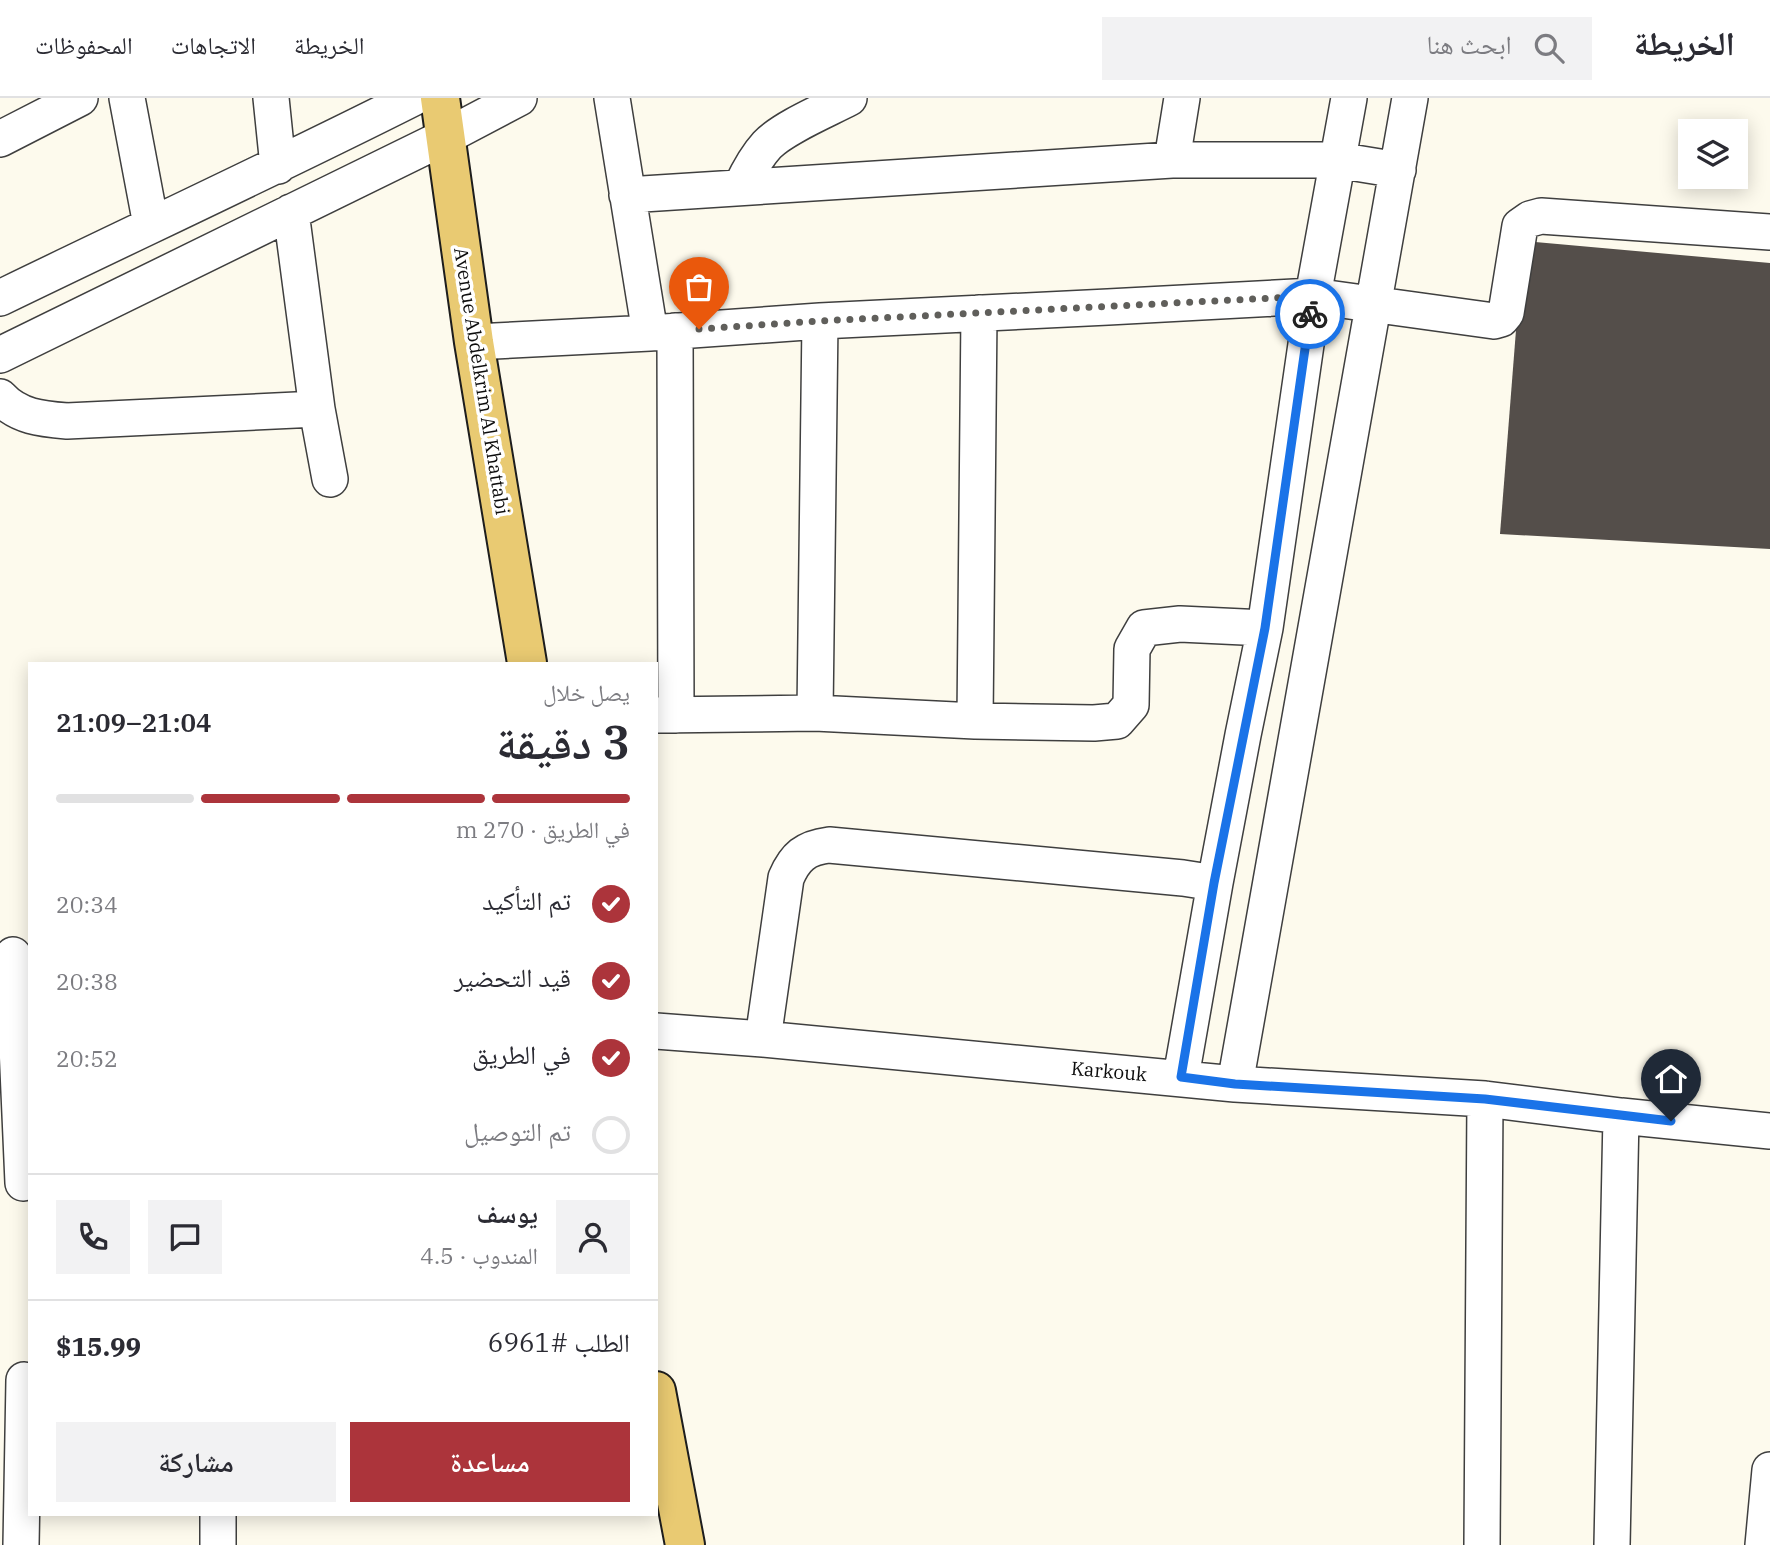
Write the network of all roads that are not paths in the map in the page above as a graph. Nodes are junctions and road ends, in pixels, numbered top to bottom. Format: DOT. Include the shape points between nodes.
graph roads {
  1 [pos="80,98"];
  2 [pos="127,98"];
  3 [pos="271,98"];
  4 [pos="413,98"];
  5 [pos="440,98"];
  6 [pos="519,98"];
  7 [pos="612,98"];
  8 [pos="849,98"];
  9 [pos="1182,98"];
  10 [pos="1349,98"];
  11 [pos="1410,98"];
  12 [pos="445,137"];
  13 [pos="0,139"];
  14 [pos="1172,160"];
  15 [pos="1337,160"];
  16 [pos="278,166"];
  17 [pos="1398,170"];
  18 [pos="741,187"];
  19 [pos="628,195"];
  20 [pos="291,212"];
  21 [pos="151,225"];
  22 [pos="1770,232"];
  23 [pos="1312,296"];
  24 [pos="0,298"];
  25 [pos="1373,304"];
  26 [pos="979,313"];
  27 [pos="820,321"];
  28 [pos="663,332"];
  29 [pos="474,342"];
  30 [pos="0,355"];
  31 [pos="0,397"];
  32 [pos="317,409"];
  33 [pos="330,479"];
  34 [pos="1265,628"];
  35 [pos="527,662"];
  36 [pos="815,713"];
  37 [pos="666,715"];
  38 [pos="975,721"];
  39 [pos="1214,883"];
  40 [pos="14,955"];
  41 [pos="658,1031"];
  42 [pos="763,1038"];
  43 [pos="1181,1077"];
  44 [pos="1235,1084"];
  45 [pos="1485,1099"];
  46 [pos="1621,1116"];
  47 [pos="1770,1131"];
  48 [pos="18,1183"];
  49 [pos="18,1380"];
  50 [pos="658,1402"];
  51 [pos="1770,1470"];
  52 [pos="218,1516"];
  53 [pos="21,1545"];
  54 [pos="218,1545"];
  55 [pos="685,1545"];
  56 [pos="1482,1545"];
  57 [pos="1612,1545"];
  58 [pos="1763,1545"];
  1 -- 13 [label="street"];
  2 -- 21 [label="street"];
  3 -- 16 [label="street"];
  4 -- 16 [label="street"];
  5 -- 12 [label="main road, Avenue Abdelkrim Al Khattabi"];
  6 -- 12 [label="street"];
  7 -- 19 [label="street"];
  8 -- 18 [label="street" via="769,143"];
  9 -- 14 [label="street"];
  10 -- 15 [label="street"];
  11 -- 17 [label="street"];
  12 -- 20 [label="street"];
  12 -- 29 [label="main road, Avenue Abdelkrim Al Khattabi"];
  14 -- 15 [label="street"];
  14 -- 18 [label="street"];
  15 -- 17 [label="street"];
  15 -- 23 [label="street"];
  16 -- 21 [label="street"];
  17 -- 25 [label="street"];
  18 -- 19 [label="street"];
  19 -- 28 [label="street"];
  20 -- 30 [label="street"];
  20 -- 32 [label="street"];
  21 -- 24 [label="street"];
  22 -- 25 [label="street" via="1541,216 1520,226 1506,313 1501,319"];
  23 -- 25 [label="street"];
  23 -- 26 [label="street"];
  23 -- 34 [label="street"];
  25 -- 44 [label="street"];
  26 -- 27 [label="street"];
  26 -- 38 [label="street"];
  27 -- 28 [label="street"];
  27 -- 36 [label="street"];
  28 -- 29 [label="street"];
  28 -- 37 [label="street"];
  29 -- 35 [label="main road, Avenue Abdelkrim Al Khattabi"];
  31 -- 32 [label="street" via="19,412 67,421"];
  32 -- 33 [label="street"];
  34 -- 38 [label="street" via="1180,624 1144,628 1132,649 1131,705 1117,721"];
  34 -- 39 [label="street"];
  36 -- 37 [label="street"];
  36 -- 38 [label="street"];
  39 -- 42 [label="street" via="819,846 797,858 786,878"];
  39 -- 43 [label="street"];
  40 -- 48 [label="street"];
  41 -- 42 [label="street, Karkouk"];
  42 -- 43 [label="street, Karkouk"];
  43 -- 44 [label="street, Karkouk"];
  44 -- 45 [label="street, Karkouk"];
  45 -- 46 [label="street, Karkouk"];
  45 -- 56 [label="street"];
  46 -- 47 [label="street, Karkouk"];
  46 -- 57 [label="street"];
  49 -- 53 [label="street"];
  50 -- 55 [label="main road"];
  51 -- 58 [label="street"];
  52 -- 54 [label="street"];
}
